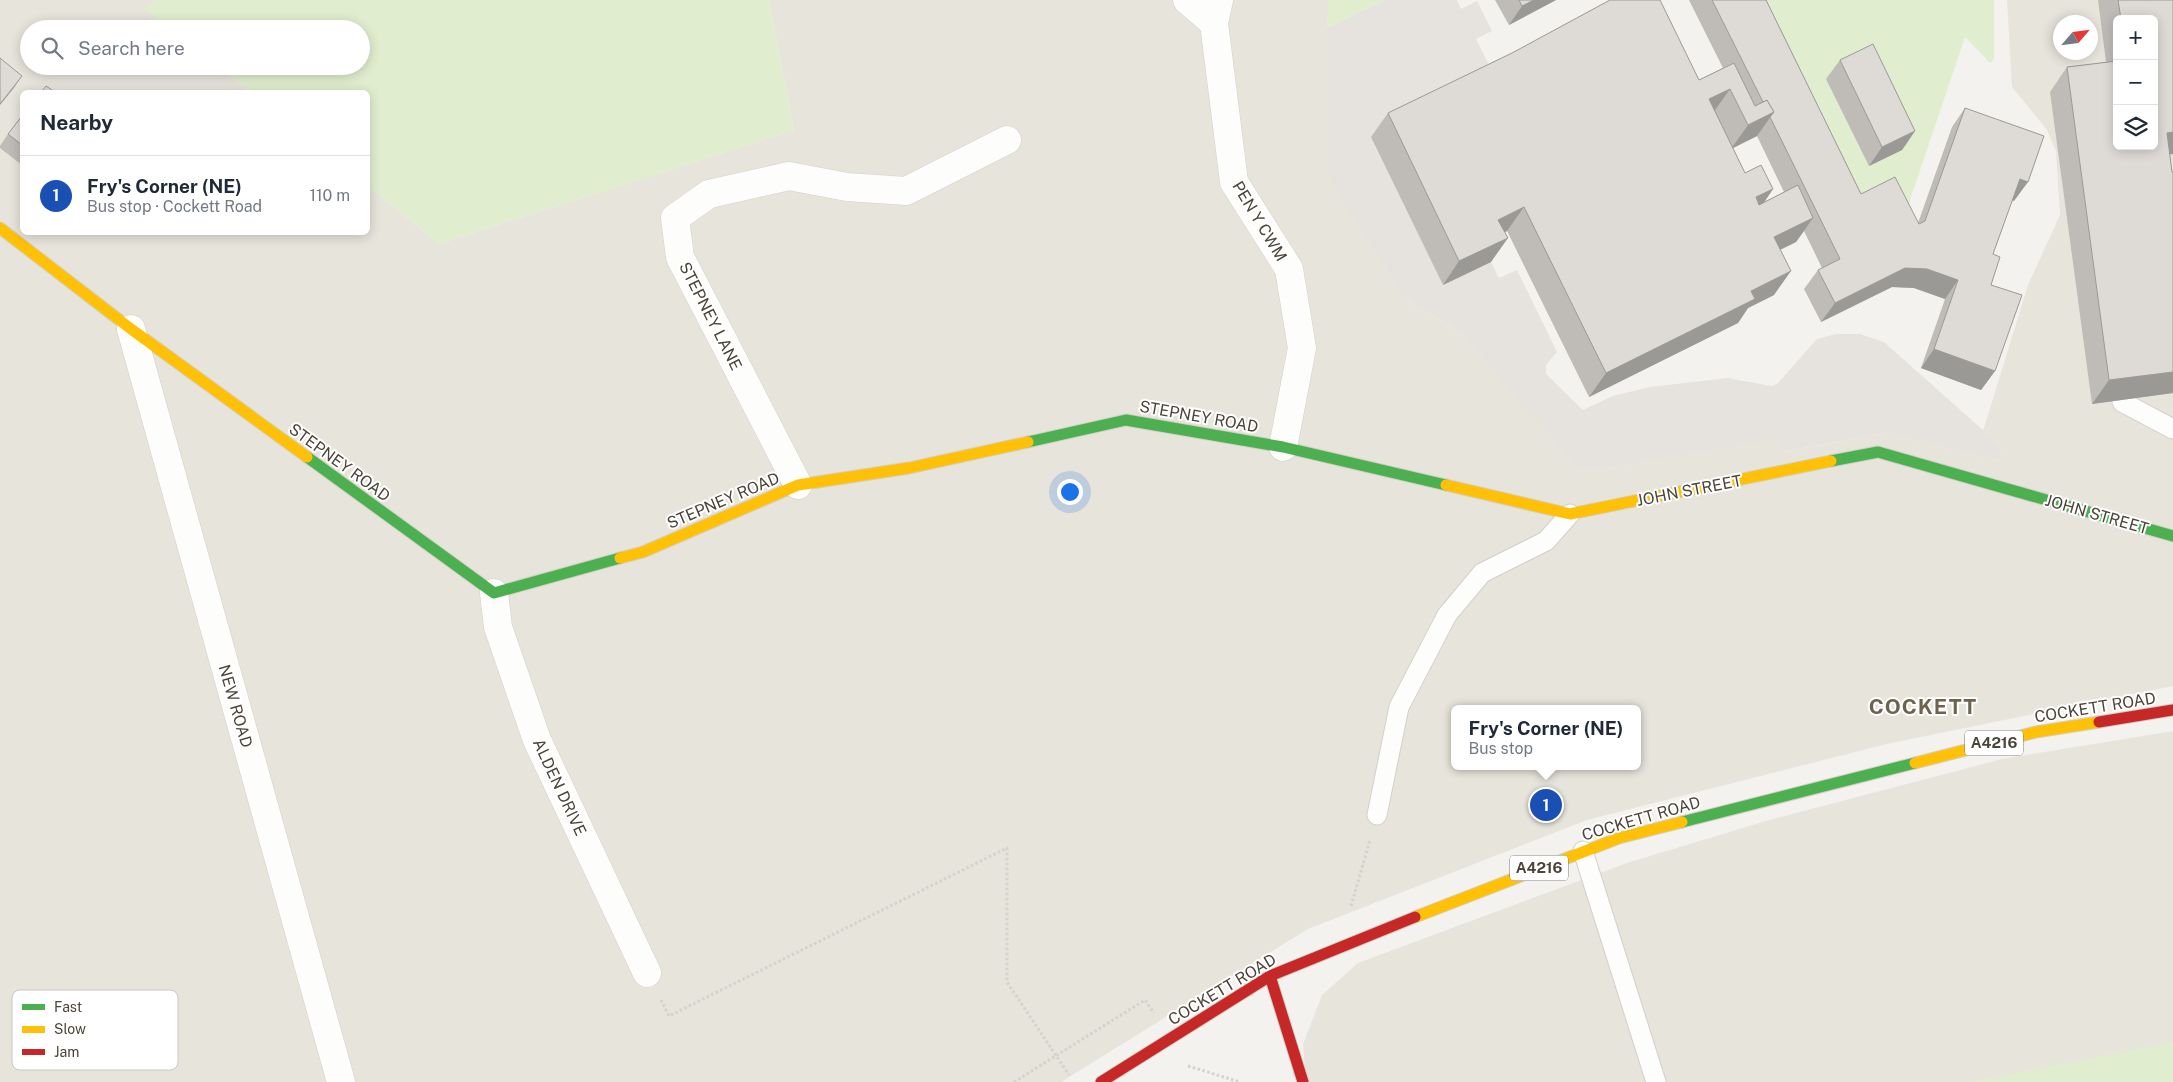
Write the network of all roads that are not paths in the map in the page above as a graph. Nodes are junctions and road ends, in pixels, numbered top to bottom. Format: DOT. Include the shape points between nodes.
graph roads {
  1 [pos="1186,0"];
  2 [pos="1217,12"];
  3 [pos="1007,140"];
  4 [pos="0,228"];
  5 [pos="131,329"];
  6 [pos="2122,402"];
  7 [pos="2173,428"];
  8 [pos="1283,447"];
  9 [pos="798,485"];
  10 [pos="1570,514"];
  11 [pos="2173,536"];
  12 [pos="494,593"];
  13 [pos="2173,710"];
  14 [pos="1377,816"];
  15 [pos="1583,851"];
  16 [pos="647,973"];
  17 [pos="1270,976"];
  18 [pos="342,1082"];
  19 [pos="1101,1082"];
  20 [pos="1303,1082"];
  21 [pos="1656,1082"];
  1 -- 2 [label="street, PEN Y CWM"];
  2 -- 8 [label="street, PEN Y CWM" via="1234,182 1289,269 1302,348"];
  3 -- 9 [label="street, STEPNEY LANE" via="906,191 847,187 789,176 709,194 675,218 680,257"];
  4 -- 5 [label="street, STEPNEY ROAD"];
  5 -- 12 [label="street, STEPNEY ROAD"];
  5 -- 18 [label="street, NEW ROAD"];
  6 -- 7 [label="lane"];
  8 -- 9 [label="street, STEPNEY ROAD" via="1126,420 909,468"];
  8 -- 10 [label="street, STEPNEY ROAD"];
  9 -- 12 [label="street, STEPNEY ROAD" via="643,552"];
  10 -- 11 [label="street, JOHN STREET" via="1878,452"];
  10 -- 14 [label="lane" via="1546,541 1482,573 1447,615 1399,707"];
  12 -- 16 [label="street, ALDEN DRIVE" via="498,626 538,740"];
  13 -- 15 [label="street, COCKETT ROAD / A4216" via="2036,732 1619,838"];
  15 -- 17 [label="street, COCKETT ROAD / A4216"];
  15 -- 21 [label="lane"];
  17 -- 19 [label="street, COCKETT ROAD / A4216"];
  17 -- 20 [label="street"];
}
